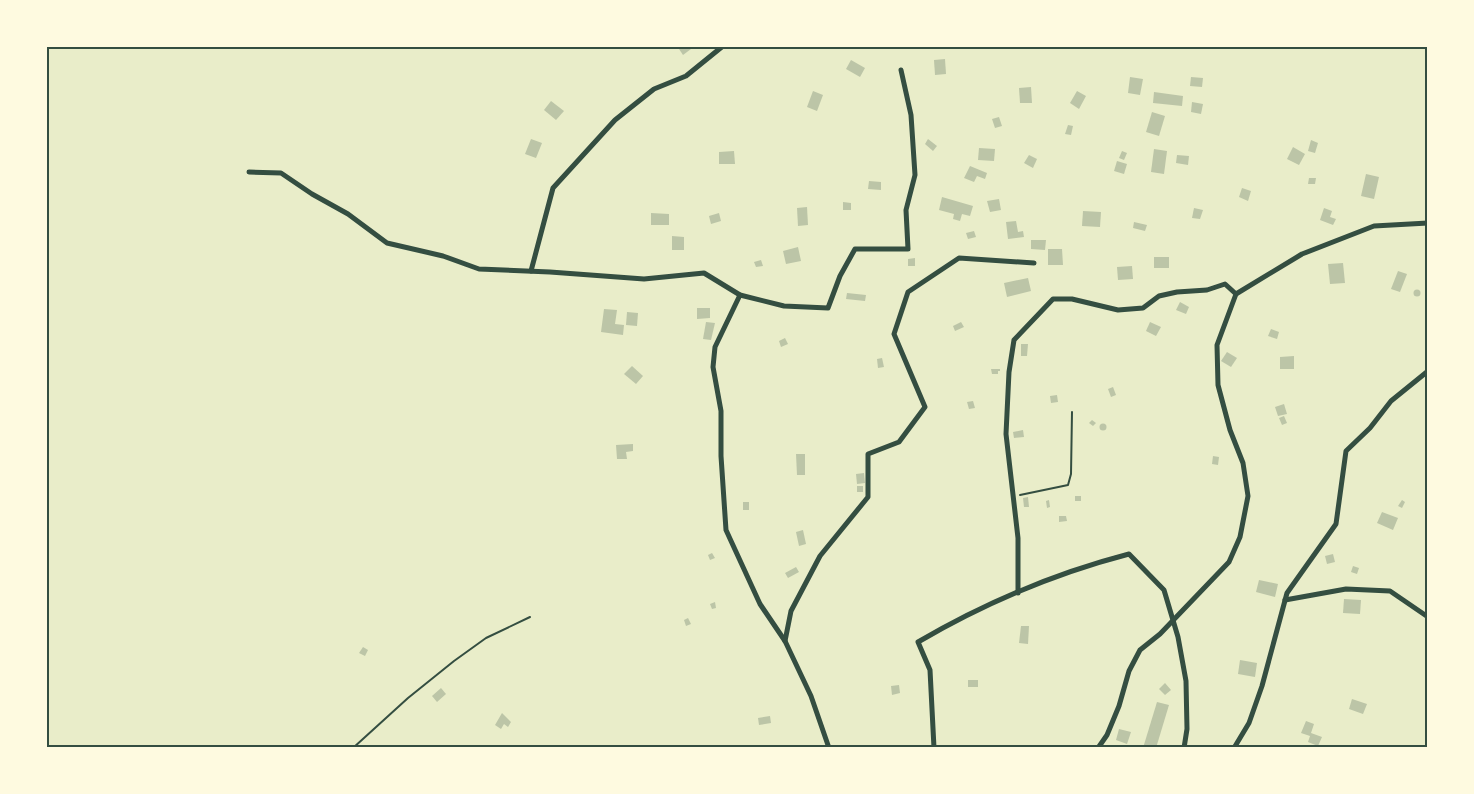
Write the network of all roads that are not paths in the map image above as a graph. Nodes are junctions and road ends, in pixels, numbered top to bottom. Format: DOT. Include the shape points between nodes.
graph roads {
  1 [pos="723,46"];
  2 [pos="901,70"];
  3 [pos="249,172"];
  4 [pos="1428,223"];
  5 [pos="1034,262"];
  6 [pos="531,271"];
  7 [pos="1236,294"];
  8 [pos="740,296"];
  9 [pos="1428,371"];
  10 [pos="1018,593"];
  11 [pos="1285,600"];
  12 [pos="1428,617"];
  13 [pos="1172,621"];
  14 [pos="784,641"];
  15 [pos="830,748"];
  16 [pos="934,748"];
  17 [pos="1098,748"];
  18 [pos="1184,748"];
  19 [pos="1234,748"];
  1 -- 6 [label="street" via="686,76 654,89 615,120 552,188"];
  2 -- 8 [label="street" via="911,115 915,175 906,210 908,249 855,249 828,308 784,306"];
  3 -- 6 [label="street" via="281,173 348,214 387,243 443,256 479,270"];
  4 -- 7 [label="street" via="1374,226 1302,254"];
  5 -- 14 [label="street" via="959,258 908,292 894,334 925,407 900,442 868,454 868,497 820,556 790,611"];
  6 -- 8 [label="street" via="644,279 704,273"];
  7 -- 10 [label="street" via="1225,284 1207,290 1159,296 1143,308 1118,310 1072,299 1053,299 1014,340 1006,434 1018,538"];
  7 -- 13 [label="street" via="1217,346 1218,385 1243,462 1248,496 1240,537 1229,562"];
  8 -- 14 [label="street" via="715,347 713,367 721,410 726,530 760,604"];
  9 -- 11 [label="street" via="1391,402 1346,451 1336,524"];
  10 -- 13 [label="street" via="1086,565 1128,554 1164,590"];
  10 -- 16 [label="street" via="958,618 918,642 930,670"];
  11 -- 12 [label="street" via="1346,589 1390,592"];
  11 -- 19 [label="street" via="1262,686 1249,723"];
  13 -- 17 [label="street" via="1140,650 1129,671 1107,735"];
  13 -- 18 [label="street" via="1186,681"];
  14 -- 15 [label="street" via="811,696"];
}
